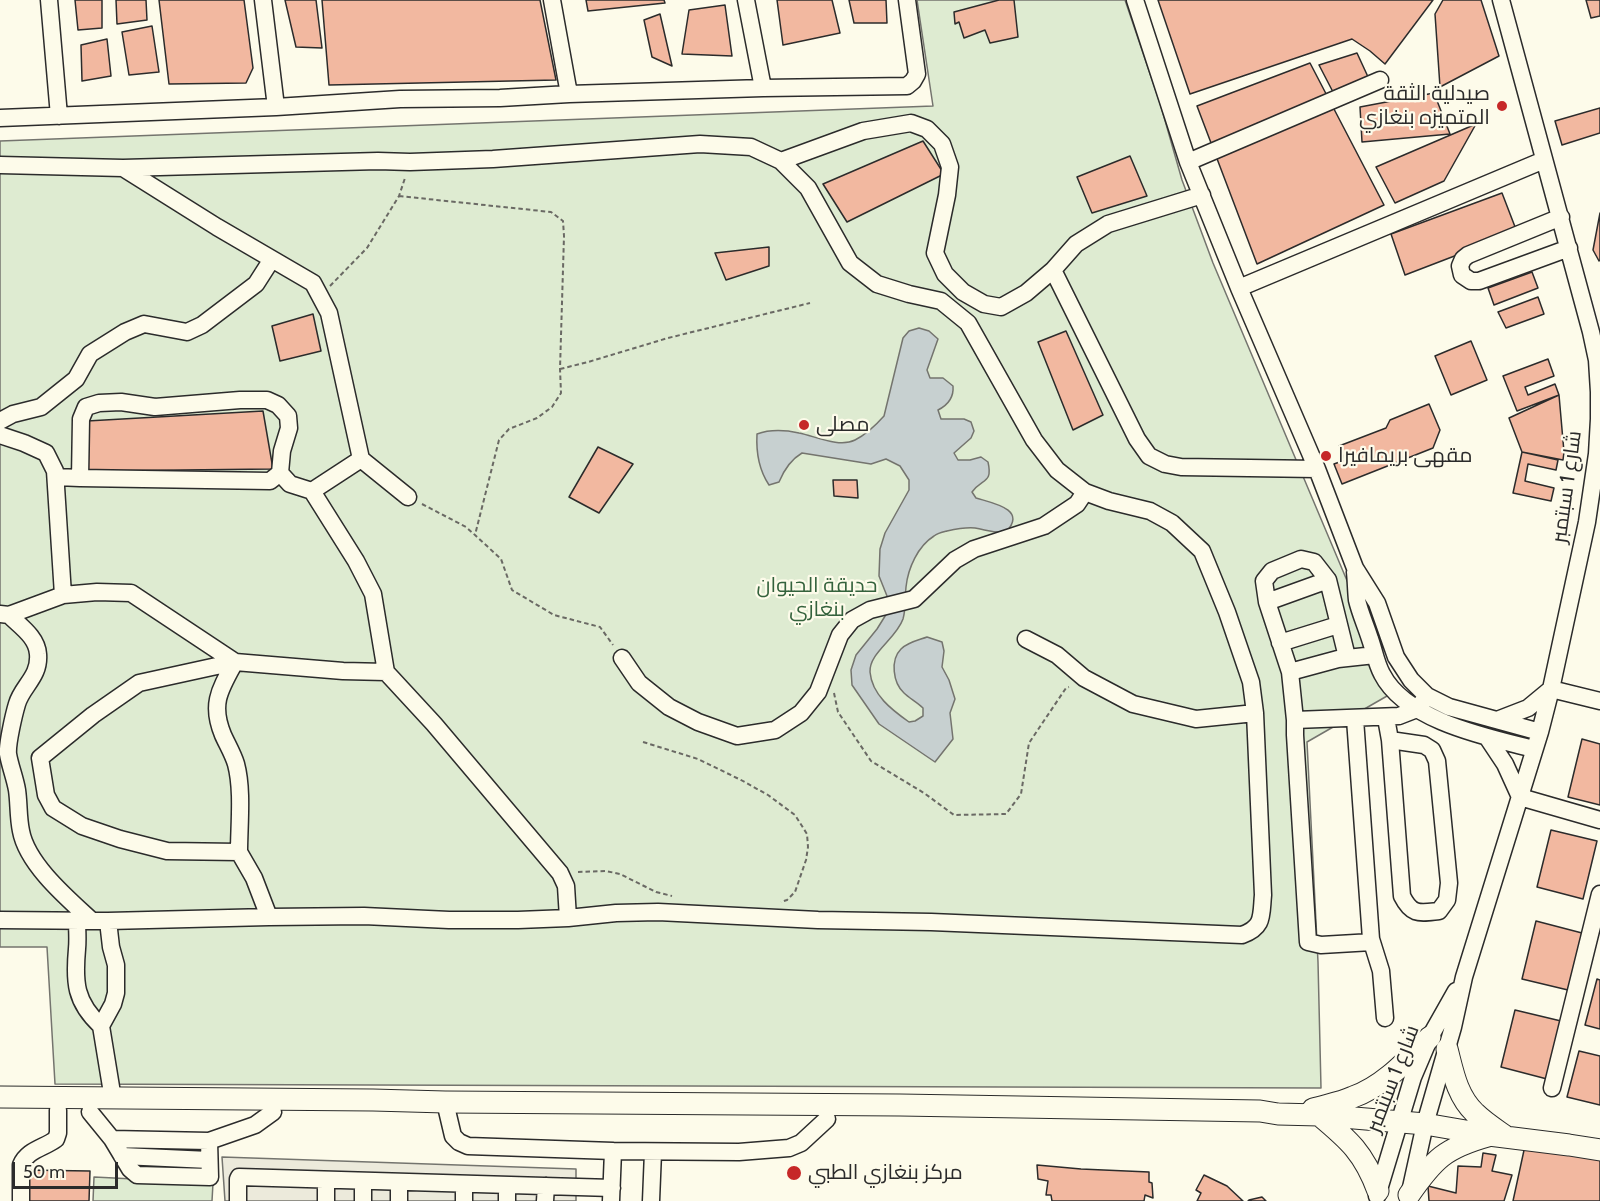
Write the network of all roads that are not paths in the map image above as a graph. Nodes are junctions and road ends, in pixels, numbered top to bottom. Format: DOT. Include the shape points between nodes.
graph roads {
  1 [pos="49,0"];
  2 [pos="263,0"];
  3 [pos="552,0"];
  4 [pos="746,0"];
  5 [pos="907,0"];
  6 [pos="1135,0"];
  7 [pos="1501,0"];
  8 [pos="1380,80"];
  9 [pos="762,88"];
  10 [pos="569,94"];
  11 [pos="276,107"];
  12 [pos="59,116"];
  13 [pos="0,118"];
  14 [pos="1544,160"];
  15 [pos="781,161"];
  16 [pos="1188,162"];
  17 [pos="0,165"];
  18 [pos="123,168"];
  19 [pos="1202,195"];
  20 [pos="1561,217"];
  21 [pos="1569,248"];
  22 [pos="272,259"];
  23 [pos="1053,270"];
  24 [pos="1239,288"];
  25 [pos="0,421"];
  26 [pos="0,435"];
  27 [pos="361,459"];
  28 [pos="1317,469"];
  29 [pos="280,473"];
  30 [pos="56,477"];
  31 [pos="80,478"];
  32 [pos="312,491"];
  33 [pos="1084,492"];
  34 [pos="408,497"];
  35 [pos="1594,523"];
  36 [pos="1355,568"];
  37 [pos="1328,580"];
  38 [pos="63,595"];
  39 [pos="1267,602"];
  40 [pos="4,614"];
  41 [pos="1338,625"];
  42 [pos="1026,639"];
  43 [pos="1280,643"];
  44 [pos="1375,655"];
  45 [pos="1347,657"];
  46 [pos="622,658"];
  47 [pos="236,662"];
  48 [pos="386,672"];
  49 [pos="1290,672"];
  50 [pos="1551,688"];
  51 [pos="1600,701"];
  52 [pos="1422,703"];
  53 [pos="1255,713"];
  54 [pos="1355,718"];
  55 [pos="1386,718"];
  56 [pos="1295,720"];
  57 [pos="1497,720"];
  58 [pos="1540,732"];
  59 [pos="1487,737"];
  60 [pos="1390,740"];
  61 [pos="1534,749"];
  62 [pos="4,750"];
  63 [pos="40,758"];
  64 [pos="1520,797"];
  65 [pos="1600,820"];
  66 [pos="239,852"];
  67 [pos="1600,894"];
  68 [pos="268,917"];
  69 [pos="568,918"];
  70 [pos="0,920"];
  71 [pos="84,920"];
  72 [pos="108,921"];
  73 [pos="1372,942"];
  74 [pos="1385,1018"];
  75 [pos="101,1026"];
  76 [pos="1438,1043"];
  77 [pos="1551,1089"];
  78 [pos="0,1097"];
  79 [pos="113,1099"];
  80 [pos="0,1109"];
  81 [pos="447,1109"];
  82 [pos="58,1110"];
  83 [pos="90,1112"];
  84 [pos="273,1112"];
  85 [pos="1286,1114"];
  86 [pos="1102,1115"];
  87 [pos="1319,1115"];
  88 [pos="827,1119"];
  89 [pos="1399,1122"];
  90 [pos="1425,1124"];
  91 [pos="1498,1136"];
  92 [pos="112,1139"];
  93 [pos="209,1141"];
  94 [pos="1600,1150"];
  95 [pos="613,1151"];
  96 [pos="653,1152"];
  97 [pos="326,1180"];
  98 [pos="363,1181"];
  99 [pos="399,1182"];
  100 [pos="464,1184"];
  101 [pos="507,1193"];
  102 [pos="546,1193"];
  103 [pos="584,1194"];
  104 [pos="611,1194"];
  105 [pos="1377,1196"];
  106 [pos="1409,1198"];
  107 [pos="21,1201"];
  108 [pos="238,1201"];
  109 [pos="326,1201"];
  110 [pos="363,1201"];
  111 [pos="399,1201"];
  112 [pos="464,1201"];
  113 [pos="651,1201"];
  1 -- 12 [label="street"];
  2 -- 11 [label="street"];
  3 -- 10 [label="street"];
  4 -- 9 [label="street"];
  5 -- 9 [label="street" via="916,74 907,86"];
  6 -- 16 [label="street"];
  7 -- 14 [label="street, شارع 1 سبتمبر"];
  8 -- 16 [label="street"];
  9 -- 10 [label="street"];
  10 -- 11 [label="street"];
  11 -- 12 [label="street"];
  12 -- 13 [label="street"];
  14 -- 20 [label="street, شارع 1 سبتمبر"];
  14 -- 24 [label="street"];
  15 -- 18 [label="street" via="751,147 700,144 493,159"];
  15 -- 23 [label="street" via="863,131 911,123 927,129 942,144 950,167 935,253 945,274 963,292 984,304 1001,307 1026,293"];
  15 -- 33 [label="street" via="808,188 850,263 877,284 941,301 969,323 1034,440 1057,470"];
  16 -- 19 [label="street"];
  17 -- 18 [label="street"];
  18 -- 22 [label="street"];
  19 -- 23 [label="street" via="1108,224 1076,243"];
  19 -- 24 [label="street"];
  20 -- 21 [label="street, شارع 1 سبتمبر"];
  20 -- 21 [label="street" via="1468,255 1460,266 1462,275 1479,281"];
  21 -- 35 [label="street, شارع 1 سبتمبر" via="1597,360"];
  22 -- 25 [label="street" via="256,285 202,325 187,332 144,324 125,333 90,354 76,379 41,407"];
  22 -- 27 [label="street" via="313,283 329,313"];
  23 -- 28 [label="street" via="1149,456 1181,467"];
  24 -- 28 [label="street"];
  26 -- 30 [label="street" via="46,453"];
  27 -- 32 [label="street"];
  27 -- 34 [label="street"];
  28 -- 36 [label="street"];
  29 -- 31 [label="street" via="270,481"];
  29 -- 31 [label="street" via="288,416 267,400 155,407 121,402 86,407 81,419"];
  29 -- 32 [label="street" via="290,484"];
  30 -- 31 [label="street"];
  30 -- 38 [label="street"];
  32 -- 48 [label="street" via="373,594"];
  33 -- 46 [label="street" via="1077,504 1044,526 974,549 956,560 909,601 879,607 852,620 840,635 818,692 801,713 775,730 737,736 698,723 669,707 639,683"];
  33 -- 53 [label="street" via="1150,511 1172,524 1202,551 1251,682"];
  35 -- 50 [label="street, شارع 1 سبتمبر"];
  36 -- 44 [label="street" via="1357,599"];
  36 -- 52 [label="street" via="1377,603 1396,657"];
  37 -- 39 [label="street"];
  37 -- 39 [label="street" via="1314,562 1301,559 1272,571 1264,581"];
  37 -- 41 [label="street"];
  38 -- 40 [label="street"];
  38 -- 47 [label="street" via="131,593"];
  39 -- 43 [label="street"];
  40 -- 62 [label="street" via="34,640 38,654 37,669 17,703"];
  41 -- 43 [label="street"];
  41 -- 45 [label="street"];
  42 -- 53 [label="street" via="1132,704 1196,719"];
  43 -- 49 [label="street"];
  44 -- 45 [label="street"];
  44 -- 52 [label="street" via="1394,692"];
  45 -- 49 [label="street"];
  47 -- 48 [label="street"];
  47 -- 63 [label="street" via="139,683"];
  47 -- 66 [label="street" via="219,690 216,711 239,781"];
  48 -- 69 [label="street" via="560,873 566,886"];
  49 -- 56 [label="street"];
  50 -- 51 [label="street"];
  50 -- 57 [label="street" via="1528,708"];
  50 -- 58 [label="street, شارع 1 سبتمبر"];
  52 -- 55 [label="street" via="1400,716"];
  52 -- 57 [label="street"];
  52 -- 59 [label="street" via="1429,717"];
  53 -- 69 [label="street" via="1263,895 1261,920 1254,931 1242,935 658,912"];
  54 -- 55 [label="street"];
  54 -- 56 [label="street"];
  54 -- 73 [label="street"];
  55 -- 60 [label="street"];
  56 -- 73 [label="street" via="1308,942"];
  57 -- 58 [label="street"];
  58 -- 61 [label="street, شارع 1 سبتمبر"];
  59 -- 61 [label="street"];
  59 -- 64 [label="street"];
  60 -- 60 [label="street" via="1402,897 1408,908 1419,914 1439,911 1448,900 1449,883 1437,761 1432,750 1424,745"];
  61 -- 64 [label="street, شارع 1 سبتمبر"];
  62 -- 63 [label="street"];
  62 -- 71 [label="street" via="17,791 21,833 50,881"];
  63 -- 66 [label="street" via="46,795 53,808 82,826 167,850"];
  64 -- 65 [label="street"];
  64 -- 76 [label="street, شارع 1 سبتمبر" via="1464,978"];
  66 -- 68 [label="street" via="254,878"];
  67 -- 77 [label="street"];
  68 -- 69 [label="street"];
  68 -- 72 [label="street"];
  70 -- 71 [label="street"];
  71 -- 72 [label="street"];
  71 -- 75 [label="street" via="75,961 76,980 82,1003"];
  72 -- 75 [label="street" via="116,965 116,993"];
  73 -- 74 [label="street" via="1381,970"];
  75 -- 79 [label="street"];
  76 -- 85 [label="main road" via="1369,1090 1342,1101"];
  76 -- 89 [label="street, شارع 1 سبتمبر" via="1413,1077"];
  76 -- 90 [label="street, شارع 1 سبتمبر"];
  76 -- 91 [label="main road" via="1466,1102"];
  78 -- 79 [label="main road"];
  79 -- 81 [label="main road" via="339,1100"];
  80 -- 82 [label="main road"];
  81 -- 84 [label="main road"];
  81 -- 86 [label="main road"];
  81 -- 88 [label="main road"];
  81 -- 95 [label="street" via="453,1136 468,1146"];
  82 -- 83 [label="main road"];
  82 -- 107 [label="street" via="56,1138 23,1160"];
  83 -- 84 [label="main road"];
  83 -- 92 [label="street"];
  84 -- 93 [label="street" via="255,1125"];
  85 -- 86 [label="main road" via="1260,1111"];
  85 -- 87 [label="main road"];
  86 -- 88 [label="main road"];
  87 -- 89 [label="main road"];
  87 -- 105 [label="main road" via="1357,1150 1371,1172"];
  88 -- 96 [label="street" via="801,1143 789,1148"];
  89 -- 90 [label="main road"];
  89 -- 105 [label="street, شارع 1 سبتمبر"];
  90 -- 91 [label="main road"];
  90 -- 106 [label="street, شارع 1 سبتمبر"];
  91 -- 94 [label="main road"];
  91 -- 106 [label="main road" via="1454,1148 1439,1158 1423,1174"];
  92 -- 93 [label="street"];
  92 -- 93 [label="street" via="137,1175 210,1177"];
  95 -- 96 [label="street"];
  95 -- 104 [label="street"];
  96 -- 113 [label="street"];
  97 -- 98 [label="street"];
  97 -- 108 [label="street" via="239,1177"];
  97 -- 109 [label="street"];
  98 -- 99 [label="street"];
  98 -- 110 [label="street"];
  99 -- 100 [label="street"];
  99 -- 111 [label="street"];
  100 -- 101 [label="street"];
  100 -- 112 [label="street"];
  101 -- 102 [label="street"];
  102 -- 103 [label="street"];
  103 -- 104 [label="street"];
}
